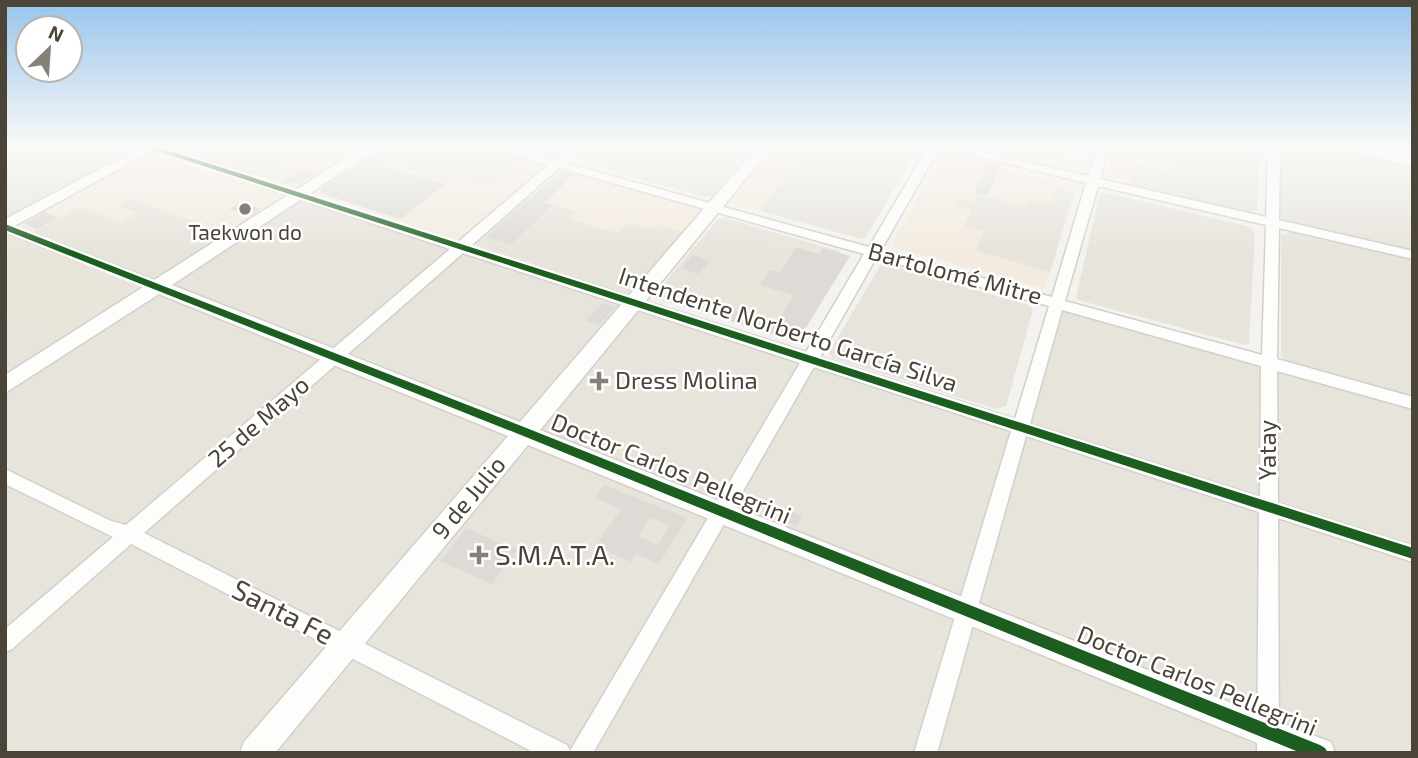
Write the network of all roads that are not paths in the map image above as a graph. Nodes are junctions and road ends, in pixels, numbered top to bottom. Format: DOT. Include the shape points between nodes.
graph roads {
  1 [pos="86,182"];
  2 [pos="263,182"];
  3 [pos="318,182"];
  4 [pos="536,182"];
  5 [pos="625,182"];
  6 [pos="736,182"];
  7 [pos="913,182"];
  8 [pos="1092,182"];
  9 [pos="1098,182"];
  10 [pos="1274,182"];
  11 [pos="300,194"];
  12 [pos="716,207"];
  13 [pos="1273,223"];
  14 [pos="5,226"];
  15 [pos="461,247"];
  16 [pos="872,252"];
  17 [pos="1413,255"];
  18 [pos="159,287"];
  19 [pos="1057,302"];
  20 [pos="635,303"];
  21 [pos="335,357"];
  22 [pos="808,359"];
  23 [pos="1269,362"];
  24 [pos="5,385"];
  25 [pos="1413,403"];
  26 [pos="1020,427"];
  27 [pos="524,432"];
  28 [pos="5,475"];
  29 [pos="1268,507"];
  30 [pos="719,511"];
  31 [pos="129,534"];
  32 [pos="1413,554"];
  33 [pos="967,611"];
  34 [pos="5,642"];
  35 [pos="346,644"];
  36 [pos="1268,742"];
  37 [pos="255,753"];
  38 [pos="559,753"];
  39 [pos="580,753"];
  40 [pos="925,753"];
  41 [pos="1320,753"];
  1 -- 14 [label="street"];
  2 -- 11 [label="street, Intendente Norberto García Silva"];
  3 -- 11 [label="street"];
  4 -- 15 [label="street, 25 de Mayo"];
  5 -- 12 [label="street, Bartolomé Mitre"];
  6 -- 12 [label="street, 9 de Julio"];
  7 -- 16 [label="street"];
  8 -- 19 [label="street"];
  9 -- 13 [label="street"];
  10 -- 13 [label="street, Yatay"];
  11 -- 15 [label="street, Intendente Norberto García Silva"];
  11 -- 18 [label="street"];
  12 -- 16 [label="street, Bartolomé Mitre"];
  12 -- 20 [label="street, 9 de Julio"];
  13 -- 17 [label="street"];
  13 -- 23 [label="street, Yatay"];
  14 -- 18 [label="street, Doctor Carlos Pellegrini"];
  15 -- 20 [label="street, Intendente Norberto García Silva"];
  15 -- 21 [label="street, 25 de Mayo"];
  16 -- 19 [label="street, Bartolomé Mitre"];
  16 -- 22 [label="street"];
  18 -- 21 [label="street, Doctor Carlos Pellegrini"];
  18 -- 24 [label="street"];
  19 -- 23 [label="street, Bartolomé Mitre"];
  19 -- 26 [label="street"];
  20 -- 22 [label="street, Intendente Norberto García Silva"];
  20 -- 27 [label="street, 9 de Julio"];
  21 -- 27 [label="street, Doctor Carlos Pellegrini"];
  21 -- 31 [label="street, 25 de Mayo"];
  22 -- 26 [label="street, Intendente Norberto García Silva"];
  22 -- 30 [label="street"];
  23 -- 25 [label="street, Bartolomé Mitre"];
  23 -- 29 [label="street, Yatay"];
  26 -- 29 [label="street, Intendente Norberto García Silva"];
  26 -- 33 [label="street"];
  27 -- 30 [label="street, Doctor Carlos Pellegrini"];
  27 -- 35 [label="street, 9 de Julio"];
  28 -- 31 [label="street, Santa Fe" via="106,527"];
  29 -- 32 [label="street, Intendente Norberto García Silva"];
  29 -- 36 [label="street, Yatay"];
  30 -- 33 [label="street, Doctor Carlos Pellegrini"];
  30 -- 39 [label="street"];
  31 -- 34 [label="street, 25 de Mayo"];
  31 -- 35 [label="street, Santa Fe"];
  33 -- 36 [label="street, Doctor Carlos Pellegrini"];
  33 -- 40 [label="street"];
  35 -- 37 [label="street, 9 de Julio"];
  35 -- 38 [label="street, Santa Fe"];
  36 -- 41 [label="street, Doctor Carlos Pellegrini"];
}
